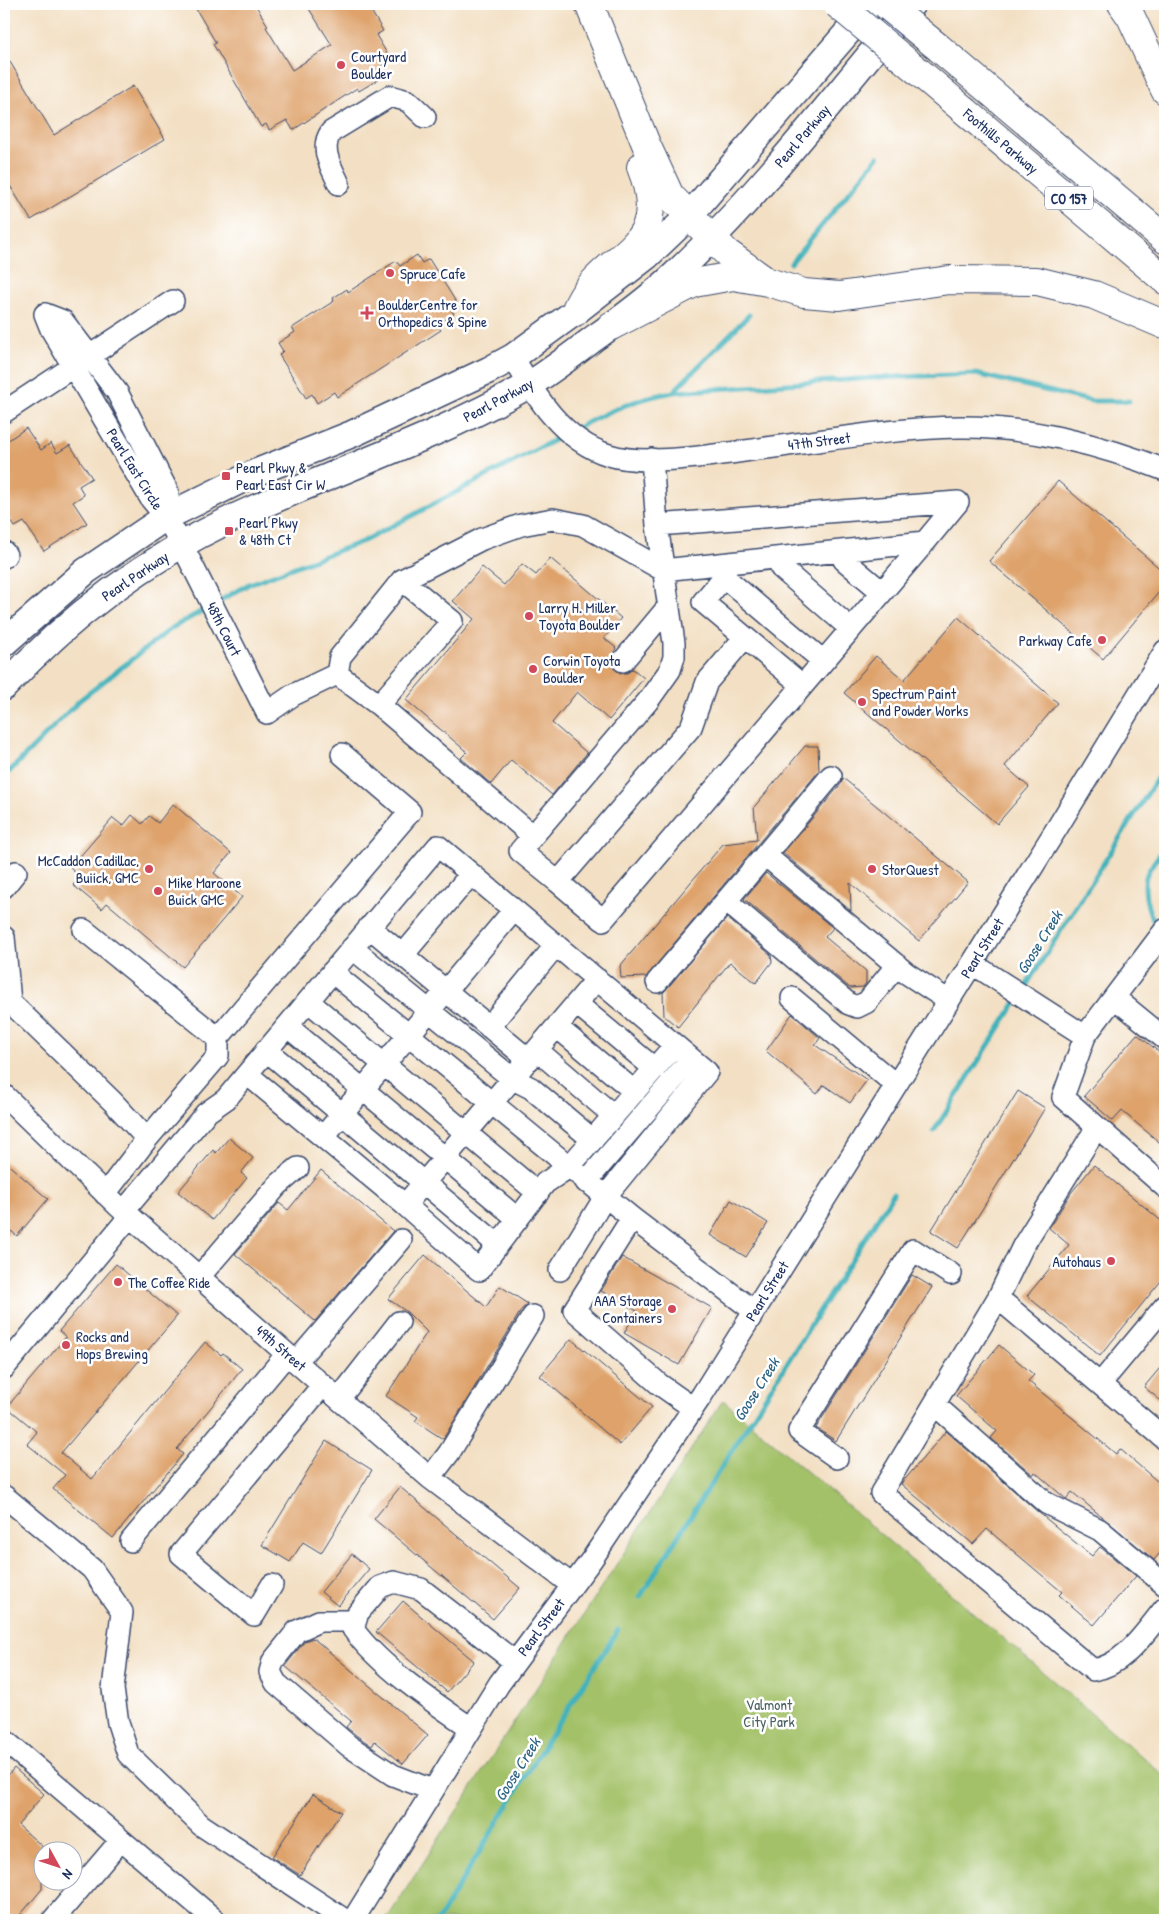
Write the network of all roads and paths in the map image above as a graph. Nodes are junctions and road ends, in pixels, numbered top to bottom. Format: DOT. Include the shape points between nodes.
graph roads {
  1 [pos="837,4"];
  2 [pos="872,4"];
  3 [pos="885,4"];
  4 [pos="912,4"];
  5 [pos="1122,4"];
  6 [pos="593,15"];
  7 [pos="1165,90"];
  8 [pos="425,117"];
  9 [pos="339,184"];
  10 [pos="689,216"];
  11 [pos="712,239"];
  12 [pos="1165,239"];
  13 [pos="1165,280"];
  14 [pos="768,282"];
  15 [pos="173,301"];
  16 [pos="575,312"];
  17 [pos="1165,325"];
  18 [pos="611,326"];
  19 [pos="513,357"];
  20 [pos="83,362"];
  21 [pos="529,385"];
  22 [pos="4,412"];
  23 [pos="652,459"];
  24 [pos="1165,470"];
  25 [pos="166,517"];
  26 [pos="657,525"];
  27 [pos="925,542"];
  28 [pos="182,545"];
  29 [pos="844,551"];
  30 [pos="4,552"];
  31 [pos="4,557"];
  32 [pos="780,558"];
  33 [pos="663,570"];
  34 [pos="723,571"];
  35 [pos="402,580"];
  36 [pos="882,592"];
  37 [pos="668,607"];
  38 [pos="851,629"];
  39 [pos="745,637"];
  40 [pos="4,643"];
  41 [pos="1165,651"];
  42 [pos="623,661"];
  43 [pos="823,661"];
  44 [pos="337,674"];
  45 [pos="802,685"];
  46 [pos="4,687"];
  47 [pos="379,705"];
  48 [pos="342,754"];
  49 [pos="831,776"];
  50 [pos="533,836"];
  51 [pos="765,855"];
  52 [pos="471,874"];
  53 [pos="558,882"];
  54 [pos="726,901"];
  55 [pos="514,910"];
  56 [pos="369,927"];
  57 [pos="84,930"];
  58 [pos="1163,934"];
  59 [pos="4,937"];
  60 [pos="556,945"];
  61 [pos="352,948"];
  62 [pos="403,955"];
  63 [pos="972,964"];
  64 [pos="897,965"];
  65 [pos="332,972"];
  66 [pos="597,980"];
  67 [pos="6,982"];
  68 [pos="657,982"];
  69 [pos="446,991"];
  70 [pos="792,998"];
  71 [pos="1115,998"];
  72 [pos="308,1001"];
  73 [pos="949,1001"];
  74 [pos="577,1004"];
  75 [pos="429,1010"];
  76 [pos="287,1026"];
  77 [pos="557,1026"];
  78 [pos="489,1027"];
  79 [pos="408,1035"];
  80 [pos="1085,1036"];
  81 [pos="218,1038"];
  82 [pos="1165,1039"];
  83 [pos="266,1050"];
  84 [pos="683,1052"];
  85 [pos="533,1055"];
  86 [pos="384,1065"];
  87 [pos="655,1069"];
  88 [pos="246,1074"];
  89 [pos="513,1079"];
  90 [pos="896,1085"];
  91 [pos="364,1090"];
  92 [pos="635,1092"];
  93 [pos="4,1095"];
  94 [pos="185,1095"];
  95 [pos="491,1104"];
  96 [pos="206,1113"];
  97 [pos="342,1114"];
  98 [pos="614,1116"];
  99 [pos="1097,1127"];
  100 [pos="466,1134"];
  101 [pos="323,1138"];
  102 [pos="147,1139"];
  103 [pos="592,1140"];
  104 [pos="445,1158"];
  105 [pos="569,1167"];
  106 [pos="298,1168"];
  107 [pos="586,1182"];
  108 [pos="424,1183"];
  109 [pos="1165,1186"];
  110 [pos="538,1193"];
  111 [pos="104,1194"];
  112 [pos="605,1197"];
  113 [pos="405,1206"];
  114 [pos="127,1214"];
  115 [pos="632,1218"];
  116 [pos="518,1219"];
  117 [pos="402,1240"];
  118 [pos="498,1245"];
  119 [pos="560,1270"];
  120 [pos="951,1274"];
  121 [pos="199,1277"];
  122 [pos="998,1298"];
  123 [pos="1165,1306"];
  124 [pos="754,1311"];
  125 [pos="533,1316"];
  126 [pos="399,1322"];
  127 [pos="292,1358"];
  128 [pos="4,1368"];
  129 [pos="1100,1384"];
  130 [pos="323,1385"];
  131 [pos="339,1399"];
  132 [pos="934,1405"];
  133 [pos="693,1408"];
  134 [pos="1165,1439"];
  135 [pos="837,1458"];
  136 [pos="430,1478"];
  137 [pos="4,1496"];
  138 [pos="131,1541"];
  139 [pos="272,1585"];
  140 [pos="572,1585"];
  141 [pos="1165,1585"];
  142 [pos="1165,1608"];
  143 [pos="356,1621"];
  144 [pos="515,1662"];
  145 [pos="471,1728"];
  146 [pos="4,1740"];
  147 [pos="432,1790"];
  148 [pos="121,1840"];
  149 [pos="53,1920"];
  150 [pos="214,1920"];
  151 [pos="344,1920"];
  152 [pos="352,1920"];
  1 -- 13 [label="highway, Foothills Parkway / CO 157, bridge"];
  2 -- 10 [label="main road, Pearl Parkway"];
  3 -- 12 [label="highway, Foothills Parkway / CO 157, bridge"];
  4 -- 11 [label="main road, Pearl Parkway"];
  5 -- 7 [label="highway"];
  6 -- 10 [label="highway" via="658,172 670,196"];
  6 -- 16 [label="highway" via="601,64 652,202 645,231 622,258 592,283"];
  8 -- 9 [label="street" via="408,102 390,96 331,132 327,138 326,155"];
  10 -- 11 [label="highway"];
  10 -- 16 [label="main road, Pearl Parkway" via="647,256"];
  11 -- 14 [label="highway"];
  11 -- 18 [label="main road, Pearl Parkway" via="668,281"];
  14 -- 17 [label="highway" via="804,293 839,296 949,280 1037,281 1094,295"];
  14 -- 18 [label="highway" via="733,276 707,279"];
  15 -- 20 [label="street"];
  16 -- 19 [label="main road, Pearl Parkway"];
  18 -- 21 [label="main road, Pearl Parkway"];
  19 -- 21 [label="street, 47th Street"];
  19 -- 25 [label="main road, Pearl Parkway" via="422,402 258,472"];
  20 -- 22 [label="street"];
  20 -- 25 [label="street, Pearl East Circle" via="151,499"];
  21 -- 23 [label="street, 47th Street" via="557,421 582,441 610,456"];
  21 -- 28 [label="main road, Pearl Parkway" via="452,425 276,499"];
  23 -- 24 [label="street, 47th Street" via="960,427 1006,430 1098,446"];
  23 -- 26 [label="street"];
  25 -- 28 [label="street, Pearl East Circle"];
  25 -- 40 [label="main road, Pearl Parkway" via="86,571"];
  26 -- 27 [label="street" via="958,502"];
  26 -- 33 [label="street"];
  27 -- 29 [label="street"];
  27 -- 36 [label="street"];
  28 -- 44 [label="street, 48th Court" via="268,713 293,695"];
  28 -- 46 [label="main road, Pearl Parkway" via="134,575 78,617"];
  29 -- 32 [label="street"];
  29 -- 36 [label="street" via="844,560"];
  30 -- 31 [label="street"];
  32 -- 34 [label="street"];
  32 -- 38 [label="street" via="781,568"];
  33 -- 34 [label="street"];
  33 -- 35 [label="street" via="583,525 553,520 521,525 482,539"];
  33 -- 37 [label="street"];
  34 -- 39 [label="street" via="703,602"];
  34 -- 43 [label="street"];
  35 -- 44 [label="street" via="340,657"];
  35 -- 47 [label="street" via="452,621"];
  36 -- 38 [label="street"];
  37 -- 42 [label="street"];
  37 -- 50 [label="street" via="674,643 670,670 648,701"];
  38 -- 43 [label="street"];
  39 -- 45 [label="street"];
  39 -- 53 [label="street" via="707,682 690,727"];
  41 -- 63 [label="street, Pearl Street"];
  43 -- 45 [label="street"];
  44 -- 47 [label="street"];
  45 -- 53 [label="street" via="603,920"];
  47 -- 50 [label="street"];
  48 -- 81 [label="street" via="410,812"];
  49 -- 51 [label="street"];
  50 -- 53 [label="street" via="520,851"];
  51 -- 54 [label="street"];
  51 -- 64 [label="street"];
  52 -- 55 [label="street"];
  52 -- 56 [label="street" via="438,846"];
  52 -- 62 [label="street"];
  54 -- 64 [label="street" via="849,1004 857,1006 867,1002"];
  54 -- 68 [label="street"];
  55 -- 60 [label="street"];
  55 -- 69 [label="street"];
  56 -- 61 [label="street"];
  56 -- 62 [label="street"];
  57 -- 81 [label="street"];
  58 -- 71 [label="street"];
  59 -- 67 [label="street"];
  60 -- 66 [label="street"];
  60 -- 78 [label="street"];
  61 -- 65 [label="street"];
  61 -- 75 [label="street"];
  62 -- 69 [label="street"];
  63 -- 73 [label="street, Pearl Street"];
  63 -- 80 [label="street"];
  64 -- 73 [label="street"];
  65 -- 72 [label="street"];
  65 -- 79 [label="street"];
  66 -- 74 [label="street"];
  66 -- 84 [label="street"];
  67 -- 102 [label="street" via="10,1002"];
  69 -- 75 [label="street"];
  69 -- 78 [label="street"];
  70 -- 90 [label="street"];
  71 -- 80 [label="street"];
  71 -- 82 [label="street"];
  72 -- 76 [label="street"];
  72 -- 86 [label="street"];
  73 -- 90 [label="street, Pearl Street"];
  74 -- 77 [label="street"];
  74 -- 87 [label="street"];
  75 -- 79 [label="street"];
  75 -- 89 [label="street"];
  76 -- 83 [label="street"];
  76 -- 91 [label="street"];
  77 -- 85 [label="street"];
  77 -- 92 [label="street"];
  78 -- 85 [label="street"];
  79 -- 86 [label="street"];
  79 -- 95 [label="street"];
  80 -- 99 [label="street" via="1064,1097"];
  81 -- 94 [label="street" via="218,1056"];
  83 -- 88 [label="street"];
  83 -- 97 [label="street"];
  84 -- 87 [label="street"];
  84 -- 107 [label="street"];
  84 -- 112 [label="street" via="707,1072"];
  85 -- 89 [label="street"];
  85 -- 98 [label="street"];
  86 -- 91 [label="street"];
  86 -- 100 [label="street"];
  87 -- 92 [label="street"];
  88 -- 96 [label="street" via="226,1099"];
  88 -- 101 [label="street"];
  89 -- 95 [label="street"];
  89 -- 103 [label="street" via="531,1088"];
  90 -- 124 [label="street, Pearl Street"];
  91 -- 97 [label="street"];
  91 -- 104 [label="street"];
  92 -- 98 [label="street"];
  93 -- 111 [label="street, 49th Street"];
  94 -- 96 [label="street"];
  94 -- 102 [label="street"];
  95 -- 100 [label="street"];
  95 -- 105 [label="street"];
  96 -- 114 [label="street"];
  97 -- 101 [label="street"];
  97 -- 108 [label="street"];
  98 -- 103 [label="street"];
  99 -- 109 [label="street"];
  99 -- 122 [label="street" via="1023,1246"];
  100 -- 104 [label="street"];
  100 -- 110 [label="street"];
  101 -- 113 [label="street"];
  102 -- 111 [label="street"];
  103 -- 105 [label="street"];
  104 -- 108 [label="street"];
  104 -- 116 [label="street"];
  105 -- 107 [label="street"];
  105 -- 110 [label="street" via="545,1183"];
  106 -- 121 [label="street" via="278,1185"];
  107 -- 112 [label="street"];
  108 -- 113 [label="street"];
  108 -- 118 [label="street"];
  110 -- 116 [label="street"];
  111 -- 114 [label="street, 49th Street"];
  112 -- 115 [label="street"];
  112 -- 119 [label="street"];
  113 -- 118 [label="street" via="479,1270"];
  114 -- 121 [label="street, 49th Street"];
  114 -- 128 [label="street"];
  115 -- 124 [label="street"];
  115 -- 133 [label="street" via="574,1310 659,1384"];
  116 -- 118 [label="street"];
  117 -- 127 [label="street"];
  120 -- 135 [label="street" via="913,1250 799,1431"];
  121 -- 127 [label="street, 49th Street"];
  122 -- 129 [label="street"];
  122 -- 132 [label="street"];
  123 -- 129 [label="street"];
  124 -- 133 [label="street, Pearl Street"];
  125 -- 136 [label="street"];
  126 -- 131 [label="street"];
  127 -- 130 [label="street, 49th Street"];
  127 -- 138 [label="street"];
  129 -- 134 [label="street"];
  130 -- 131 [label="street, 49th Street"];
  130 -- 139 [label="street" via="181,1554 254,1616"];
  131 -- 136 [label="street, 49th Street"];
  132 -- 141 [label="street" via="1046,1503 1100,1530"];
  132 -- 142 [label="street" via="882,1493 1093,1670 1106,1668 1126,1653"];
  133 -- 140 [label="street, Pearl Street"];
  136 -- 140 [label="street, 49th Street"];
  137 -- 151 [label="street" via="92,1569 122,1612 114,1689 118,1723 128,1754 201,1824"];
  140 -- 144 [label="street, Pearl Street"];
  143 -- 144 [label="street" via="358,1613 380,1587 394,1582 421,1589"];
  143 -- 145 [label="street" via="353,1629 364,1644 432,1701"];
  143 -- 147 [label="street" via="319,1621 297,1632 272,1661 270,1672 276,1683 349,1746 392,1775"];
  144 -- 145 [label="street, Pearl Street"];
  145 -- 147 [label="street, Pearl Street"];
  146 -- 148 [label="street"];
  147 -- 152 [label="street, Pearl Street"];
  148 -- 149 [label="street"];
  148 -- 150 [label="street"];
}
